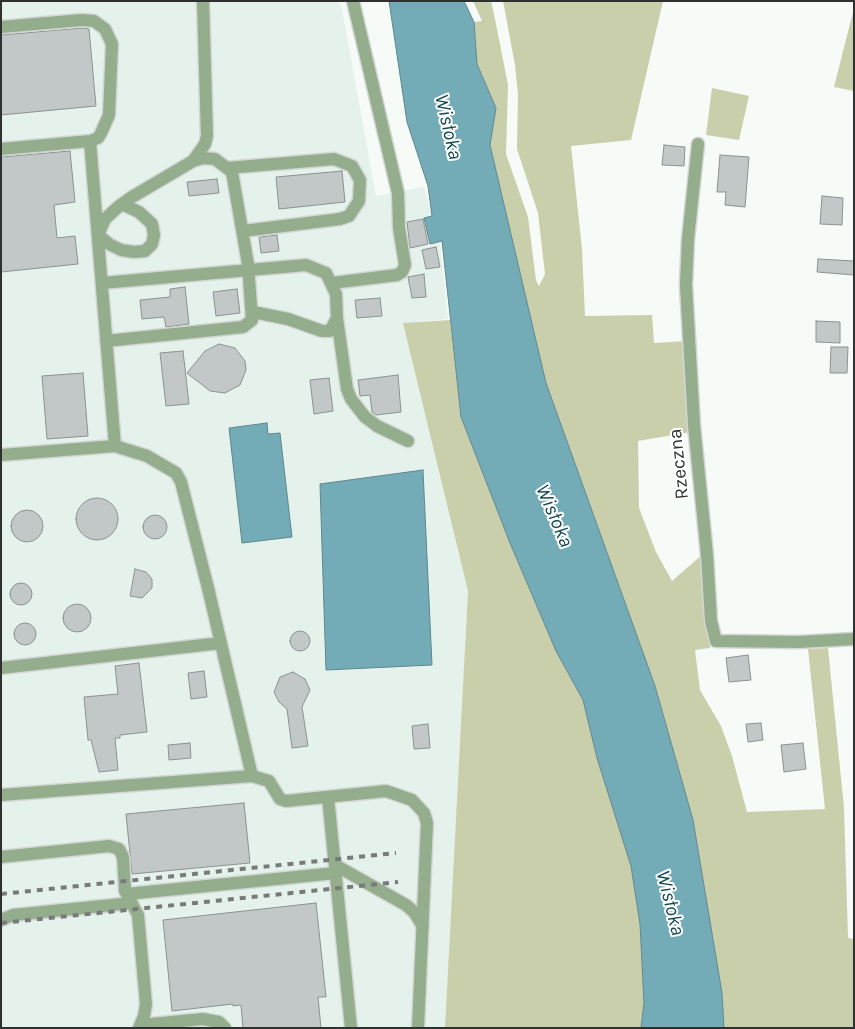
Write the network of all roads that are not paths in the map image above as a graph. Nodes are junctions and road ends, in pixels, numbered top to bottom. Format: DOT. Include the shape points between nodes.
graph roads {
  1 [pos="203,1"];
  2 [pos="353,1"];
  3 [pos="1,27"];
  4 [pos="90,141"];
  5 [pos="698,144"];
  6 [pos="1,149"];
  7 [pos="193,161"];
  8 [pos="227,168"];
  9 [pos="122,204"];
  10 [pos="242,231"];
  11 [pos="98,235"];
  12 [pos="248,268"];
  13 [pos="102,283"];
  14 [pos="332,283"];
  15 [pos="253,312"];
  16 [pos="337,318"];
  17 [pos="106,341"];
  18 [pos="408,441"];
  19 [pos="115,446"];
  20 [pos="1,455"];
  21 [pos="854,639"];
  22 [pos="221,643"];
  23 [pos="1,668"];
  24 [pos="252,776"];
  25 [pos="1,795"];
  26 [pos="328,798"];
  27 [pos="1,857"];
  28 [pos="335,869"];
  29 [pos="129,898"];
  30 [pos="1,920"];
  31 [pos="422,925"];
  32 [pos="140,1026"];
  33 [pos="224,1028"];
  34 [pos="351,1028"];
  35 [pos="418,1028"];
  1 -- 7 [label="street" via="207,136"];
  2 -- 14 [label="street" via="398,193 405,265 397,275"];
  3 -- 4 [label="street" via="82,20 94,21 105,29 112,44 109,115 102,133"];
  4 -- 6 [label="street"];
  4 -- 11 [label="street"];
  5 -- 21 [label="street, Rzeczna" via="686,285 694,425 711,621 716,641"];
  7 -- 8 [label="street" via="216,159"];
  7 -- 9 [label="street"];
  8 -- 10 [label="street" via="234,180"];
  8 -- 10 [label="street" via="334,158 352,166 360,180 360,201 349,216"];
  9 -- 11 [label="street" via="105,219"];
  9 -- 11 [label="street" via="139,212 152,224 152,244 145,250 122,250"];
  10 -- 12 [label="street"];
  11 -- 13 [label="street"];
  12 -- 13 [label="street"];
  12 -- 14 [label="street" via="306,265 326,273"];
  12 -- 15 [label="street"];
  13 -- 17 [label="street"];
  14 -- 16 [label="street"];
  15 -- 16 [label="street" via="288,319 322,331 330,331"];
  15 -- 17 [label="street" via="252,320 243,327"];
  16 -- 18 [label="street" via="351,399 377,426"];
  17 -- 19 [label="street"];
  19 -- 20 [label="street"];
  19 -- 22 [label="street" via="158,461 179,477"];
  22 -- 23 [label="street"];
  22 -- 24 [label="street"];
  24 -- 25 [label="street"];
  24 -- 26 [label="street" via="269,781 276,794 286,801"];
  26 -- 28 [label="street"];
  26 -- 31 [label="street" via="386,792 404,796 419,805 427,823"];
  27 -- 29 [label="street" via="114,846 123,857"];
  28 -- 29 [label="street"];
  28 -- 31 [label="street" via="400,900 414,912"];
  28 -- 34 [label="street"];
  29 -- 30 [label="street" via="13,915"];
  29 -- 32 [label="street" via="138,915 146,1004"];
  31 -- 35 [label="street"];
  32 -- 33 [label="street" via="203,1019 219,1022"];
}
